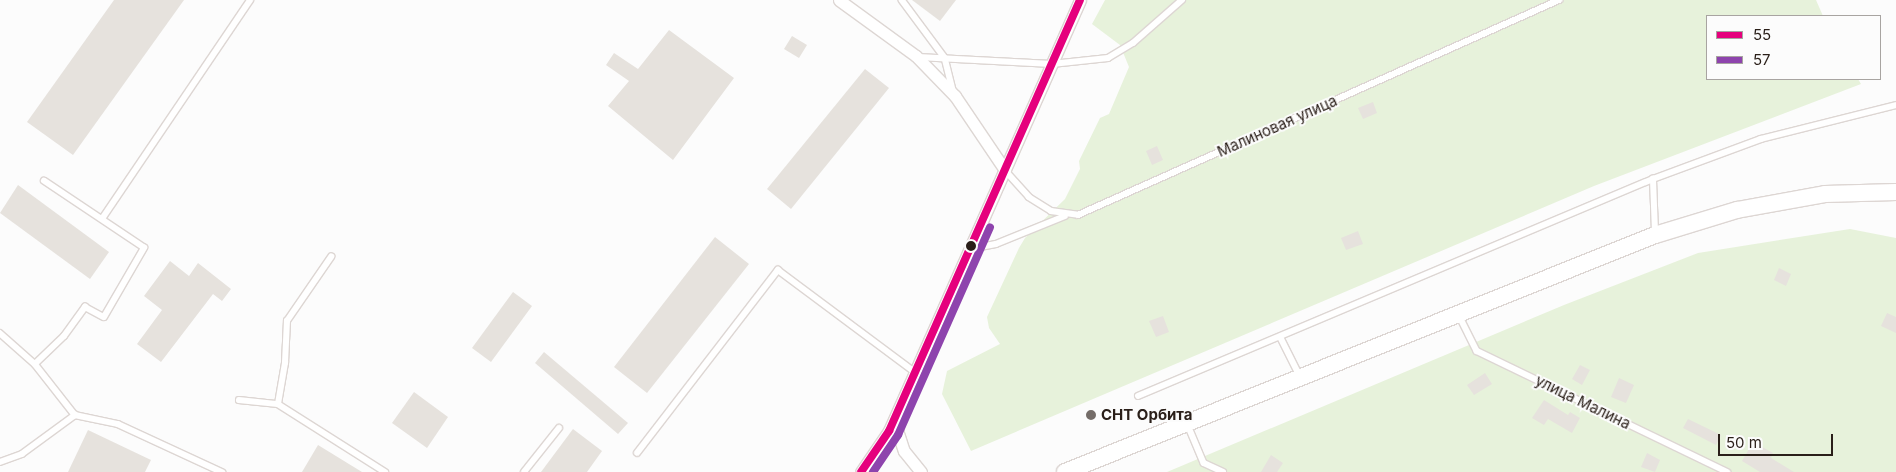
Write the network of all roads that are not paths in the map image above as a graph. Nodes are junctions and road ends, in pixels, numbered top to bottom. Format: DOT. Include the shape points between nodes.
graph roads {
  1 [pos="250,0"];
  2 [pos="839,0"];
  3 [pos="902,0"];
  4 [pos="1080,0"];
  5 [pos="1182,0"];
  6 [pos="1559,0"];
  7 [pos="916,56"];
  8 [pos="945,58"];
  9 [pos="1052,64"];
  10 [pos="955,96"];
  11 [pos="1896,105"];
  12 [pos="1005,170"];
  13 [pos="1653,179"];
  14 [pos="44,181"];
  15 [pos="1896,192"];
  16 [pos="1065,216"];
  17 [pos="102,219"];
  18 [pos="1655,235"];
  19 [pos="970,249"];
  20 [pos="331,257"];
  21 [pos="1458,313"];
  22 [pos="0,333"];
  23 [pos="1280,338"];
  24 [pos="35,364"];
  25 [pos="915,372"];
  26 [pos="1300,377"];
  27 [pos="1138,396"];
  28 [pos="239,400"];
  29 [pos="278,404"];
  30 [pos="898,410"];
  31 [pos="75,415"];
  32 [pos="1188,423"];
  33 [pos="559,428"];
  34 [pos="636,453"];
  35 [pos="0,462"];
  36 [pos="222,472"];
  37 [pos="385,472"];
  38 [pos="524,472"];
  39 [pos="861,472"];
  40 [pos="921,472"];
  41 [pos="1066,472"];
  42 [pos="1223,472"];
  43 [pos="1727,472"];
  1 -- 17 [label="lane"];
  2 -- 7 [label="street"];
  3 -- 8 [label="lane"];
  4 -- 9 [label="street"];
  5 -- 9 [label="lane" via="1133,44 1114,55"];
  6 -- 16 [label="lane, Малиновая улица" via="1078,215"];
  7 -- 8 [label="lane"];
  7 -- 10 [label="street"];
  8 -- 9 [label="lane"];
  8 -- 10 [label="lane"];
  9 -- 12 [label="street"];
  10 -- 12 [label="street"];
  11 -- 13 [label="lane" via="1761,139"];
  12 -- 16 [label="lane" via="1029,197"];
  12 -- 19 [label="street"];
  13 -- 18 [label="lane"];
  13 -- 23 [label="lane"];
  14 -- 17 [label="lane"];
  15 -- 18 [label="main road" via="1825,194 1737,210"];
  16 -- 19 [label="lane, Малиновая улица" via="1010,239"];
  17 -- 24 [label="lane" via="144,248 104,317 85,307 64,336"];
  18 -- 21 [label="main road"];
  19 -- 25 [label="street"];
  20 -- 29 [label="lane" via="287,321 285,363"];
  21 -- 26 [label="main road"];
  21 -- 43 [label="lane, улица Малина" via="1477,351"];
  22 -- 24 [label="lane"];
  23 -- 26 [label="lane"];
  23 -- 27 [label="lane"];
  24 -- 31 [label="lane"];
  25 -- 30 [label="street"];
  25 -- 34 [label="lane" via="778,270"];
  26 -- 32 [label="main road"];
  28 -- 29 [label="lane"];
  29 -- 37 [label="lane"];
  30 -- 39 [label="street" via="889,431"];
  30 -- 40 [label="street" via="897,430 904,451"];
  31 -- 35 [label="lane" via="22,454"];
  31 -- 36 [label="lane" via="118,424"];
  32 -- 41 [label="main road"];
  32 -- 42 [label="lane" via="1204,463"];
  33 -- 38 [label="lane"];
}
